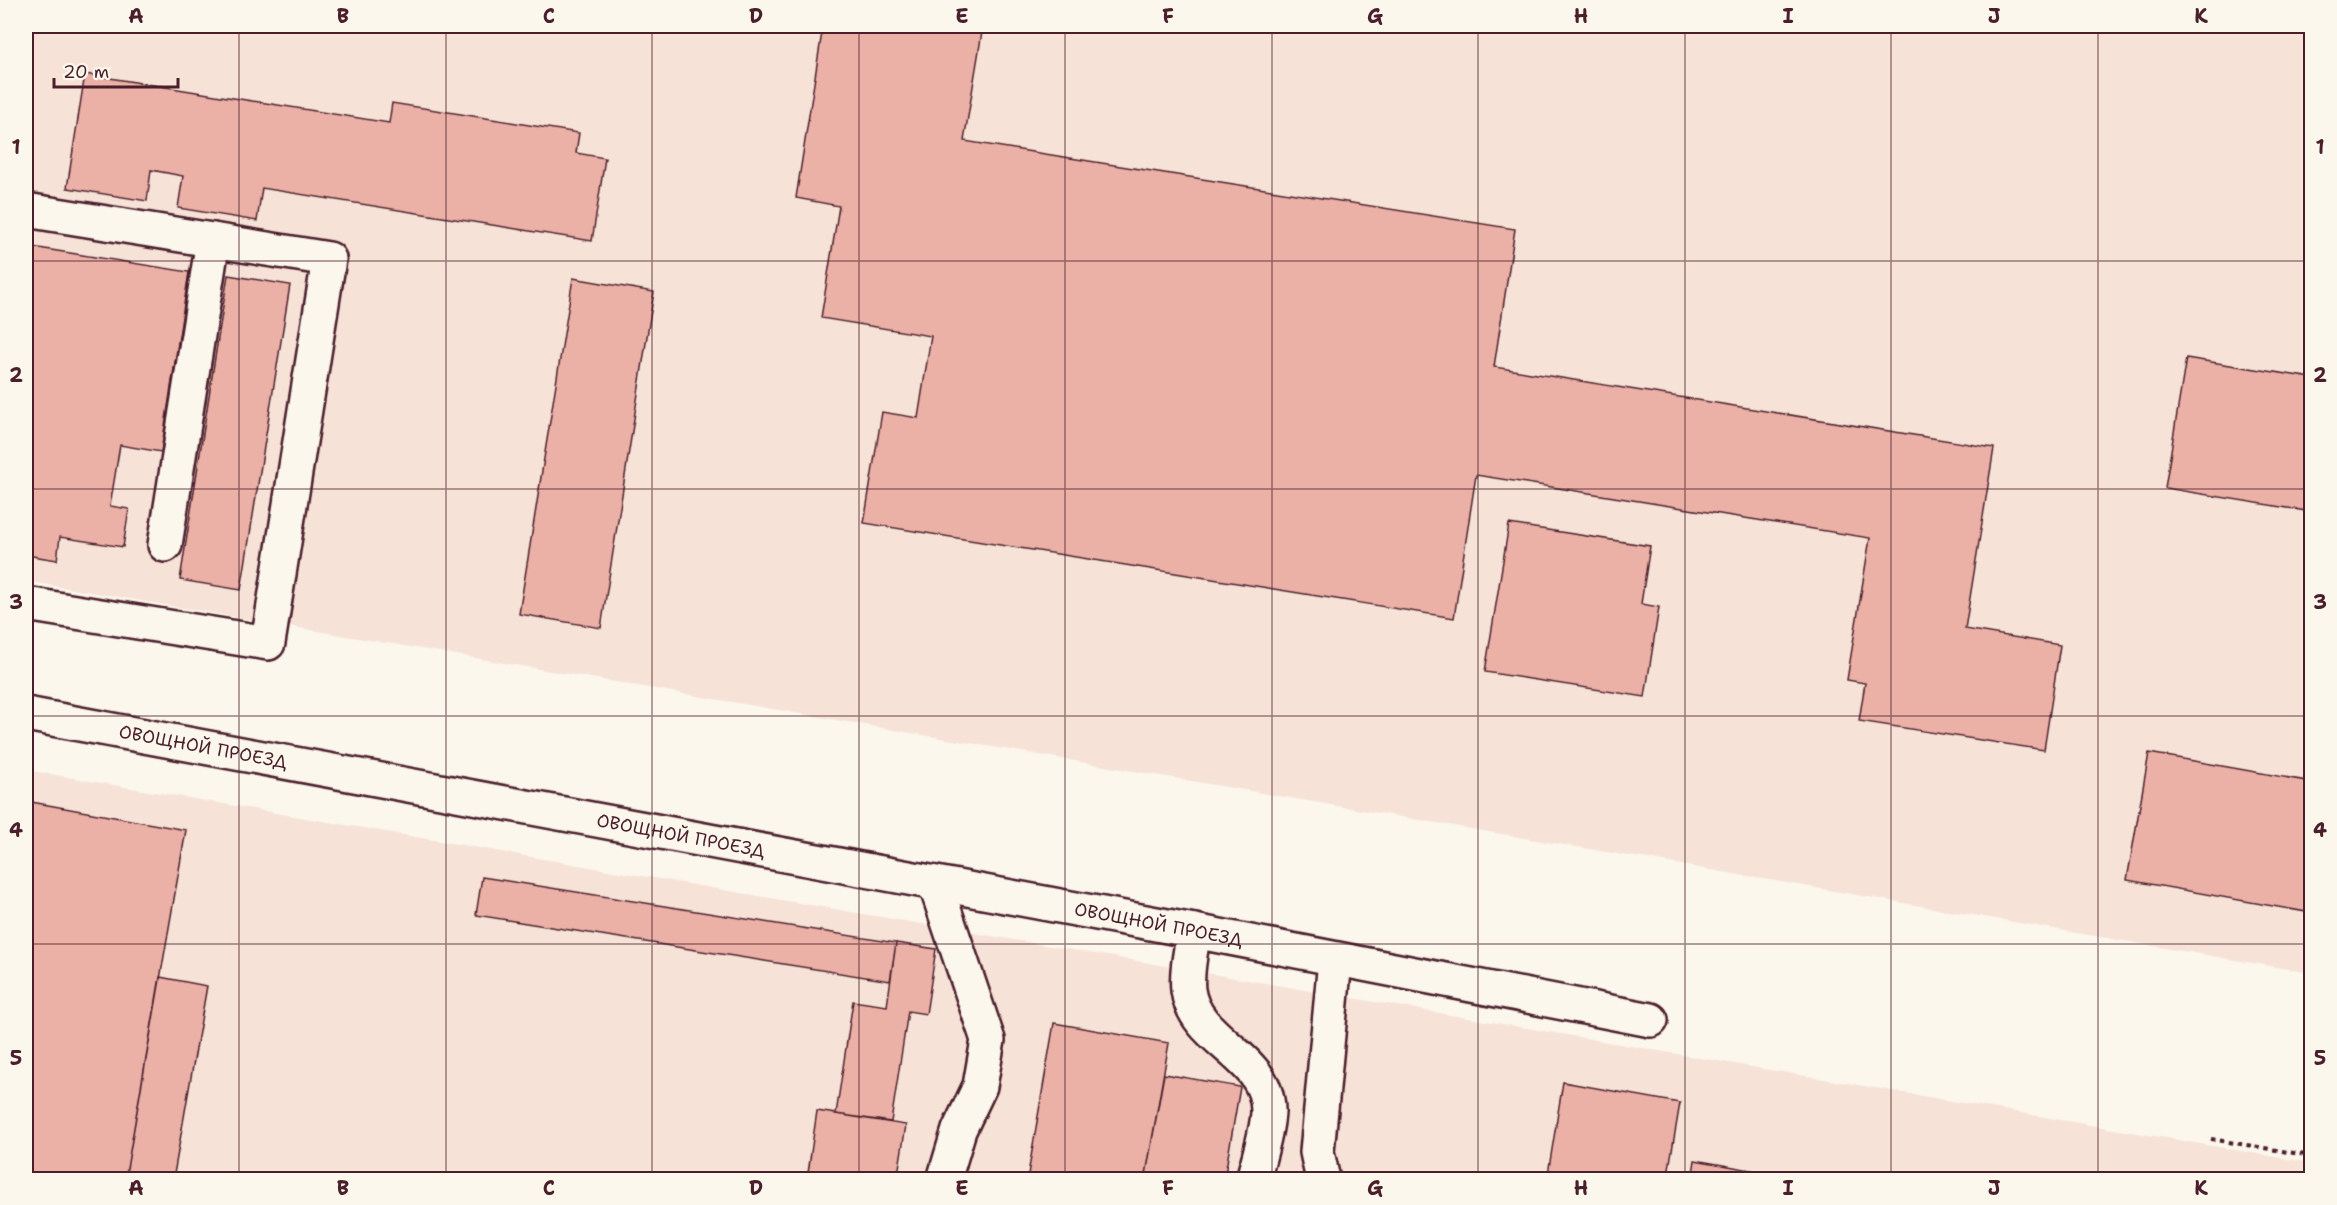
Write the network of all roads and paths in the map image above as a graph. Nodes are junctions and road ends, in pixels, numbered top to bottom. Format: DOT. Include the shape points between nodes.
graph roads {
  1 [pos="26,210"];
  2 [pos="213,240"];
  3 [pos="165,545"];
  4 [pos="26,604"];
  5 [pos="26,714"];
  6 [pos="935,883"];
  7 [pos="1194,931"];
  8 [pos="1335,960"];
  9 [pos="1651,1020"];
  10 [pos="2211,1139"];
  11 [pos="2312,1156"];
  12 [pos="944,1179"];
  13 [pos="1253,1179"];
  14 [pos="1323,1179"];
  1 -- 2 [label="street"];
  2 -- 3 [label="street"];
  2 -- 4 [label="street" via="329,259 268,643"];
  5 -- 6 [label="street, ОВОЩНОЙ ПРОЕЗД"];
  6 -- 7 [label="street, ОВОЩНОЙ ПРОЕЗД"];
  6 -- 12 [label="street" via="988,1041 980,1086 959,1130"];
  7 -- 8 [label="street, ОВОЩНОЙ ПРОЕЗД"];
  7 -- 13 [label="street" via="1188,973 1194,1010 1211,1034 1246,1061 1261,1083 1268,1112"];
  8 -- 9 [label="street, ОВОЩНОЙ ПРОЕЗД"];
  8 -- 14 [label="street" via="1317,1152"];
  10 -- 11 [label="path"];
}
